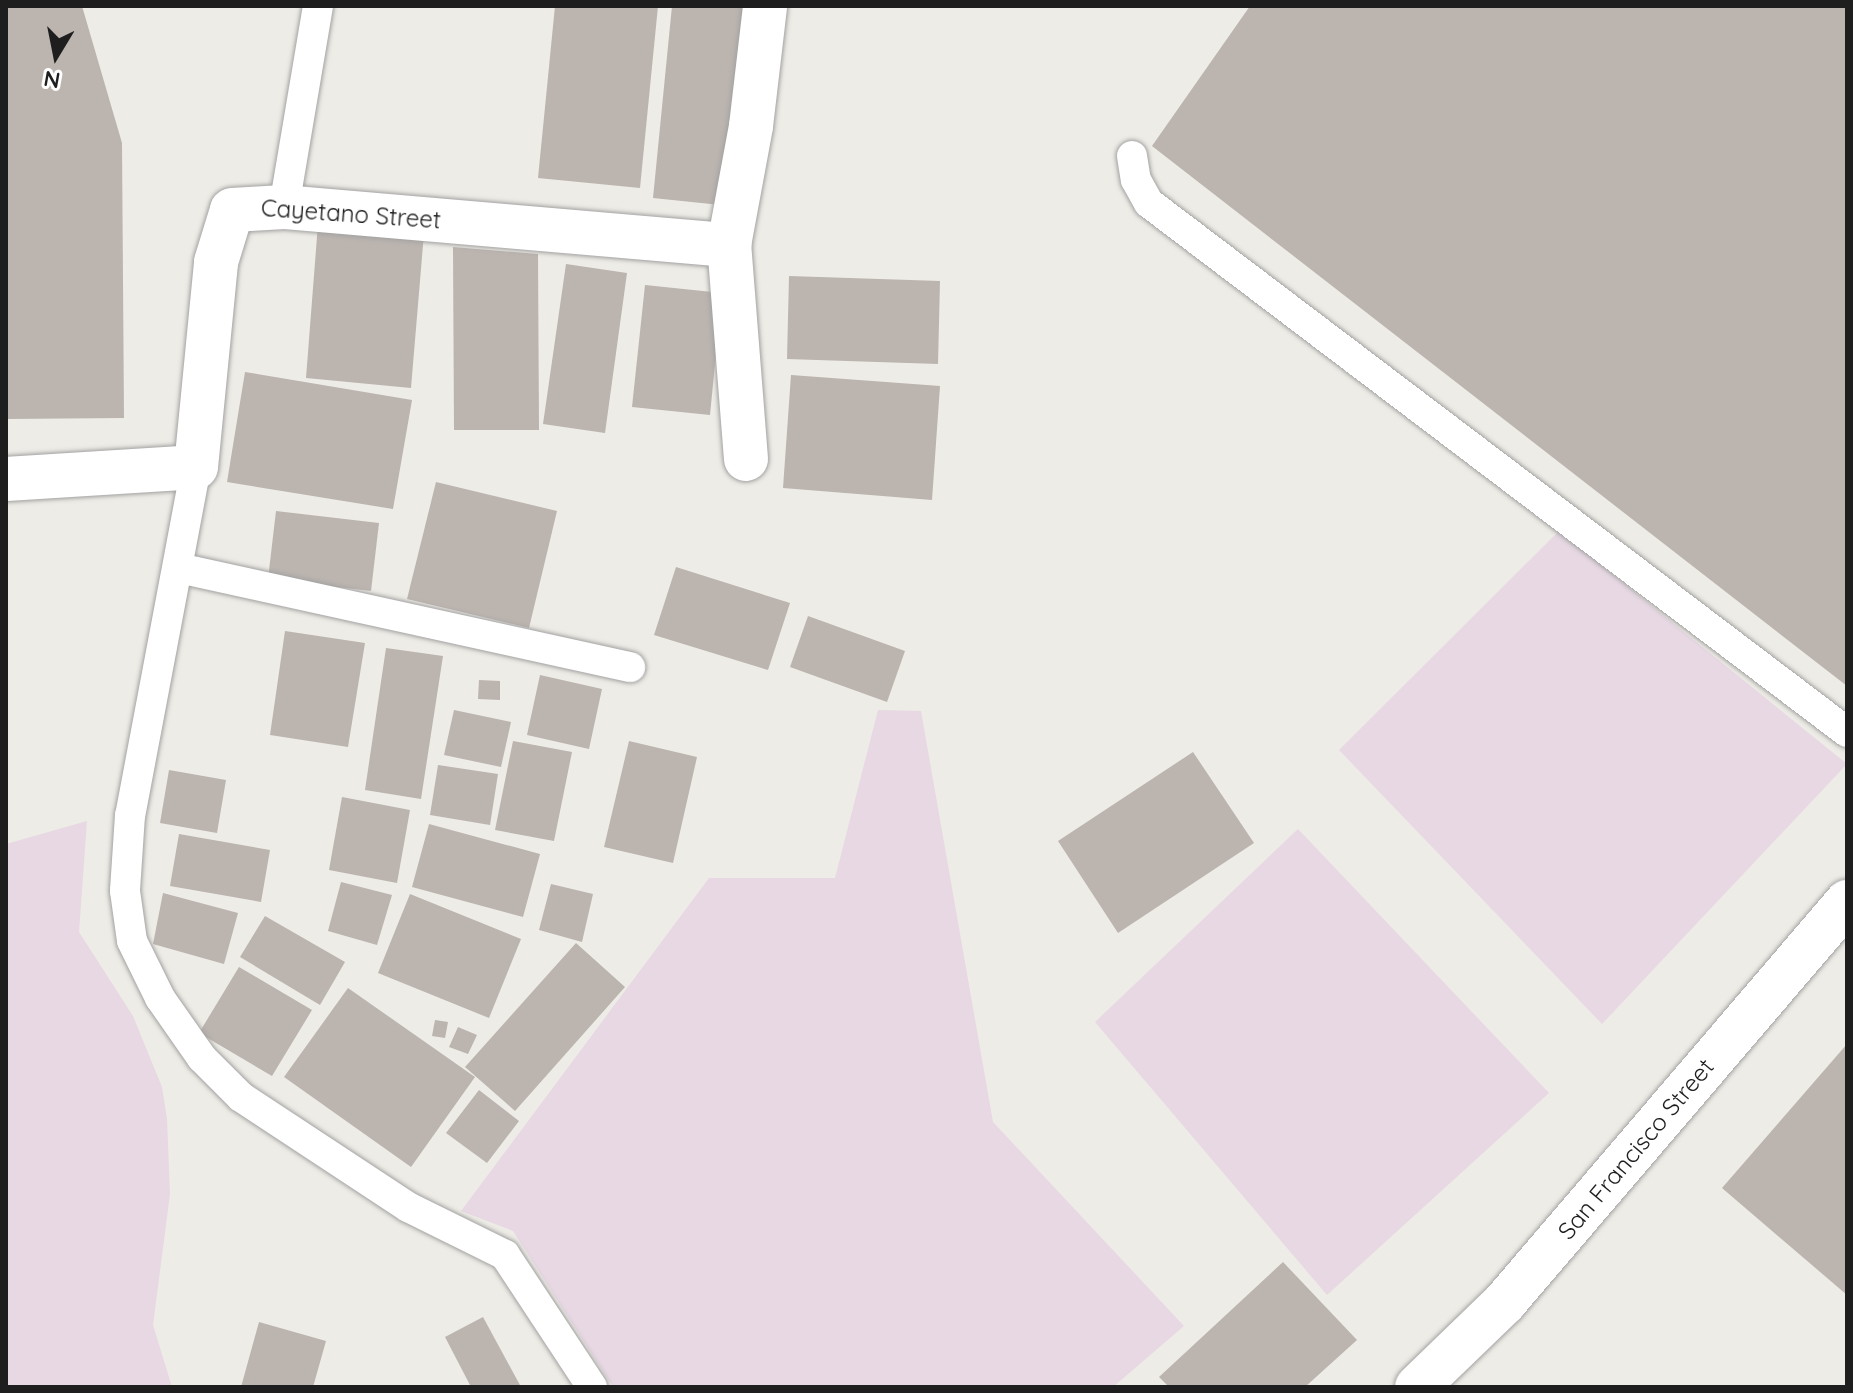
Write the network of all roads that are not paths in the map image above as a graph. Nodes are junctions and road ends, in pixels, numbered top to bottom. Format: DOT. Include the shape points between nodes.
graph roads {
  1 [pos="318,6"];
  2 [pos="765,6"];
  3 [pos="1132,156"];
  4 [pos="284,207"];
  5 [pos="729,245"];
  6 [pos="746,459"];
  7 [pos="196,467"];
  8 [pos="6,479"];
  9 [pos="179,568"];
  10 [pos="630,667"];
  11 [pos="1847,732"];
  12 [pos="1847,902"];
  13 [pos="592,1387"];
  14 [pos="1417,1387"];
  1 -- 4 [label="lane"];
  2 -- 5 [label="street" via="751,126"];
  3 -- 11 [label="lane" via="1136,180 1149,203"];
  4 -- 5 [label="street, Cayetano Street"];
  4 -- 7 [label="street, Cayetano Street" via="232,210 221,241"];
  5 -- 6 [label="street"];
  7 -- 8 [label="street"];
  7 -- 9 [label="lane"];
  9 -- 10 [label="lane"];
  9 -- 13 [label="lane" via="130,815 125,891 132,941 160,998 202,1058 241,1097 408,1207 505,1255"];
  12 -- 14 [label="street, San Francisco Street" via="1504,1303"];
}
